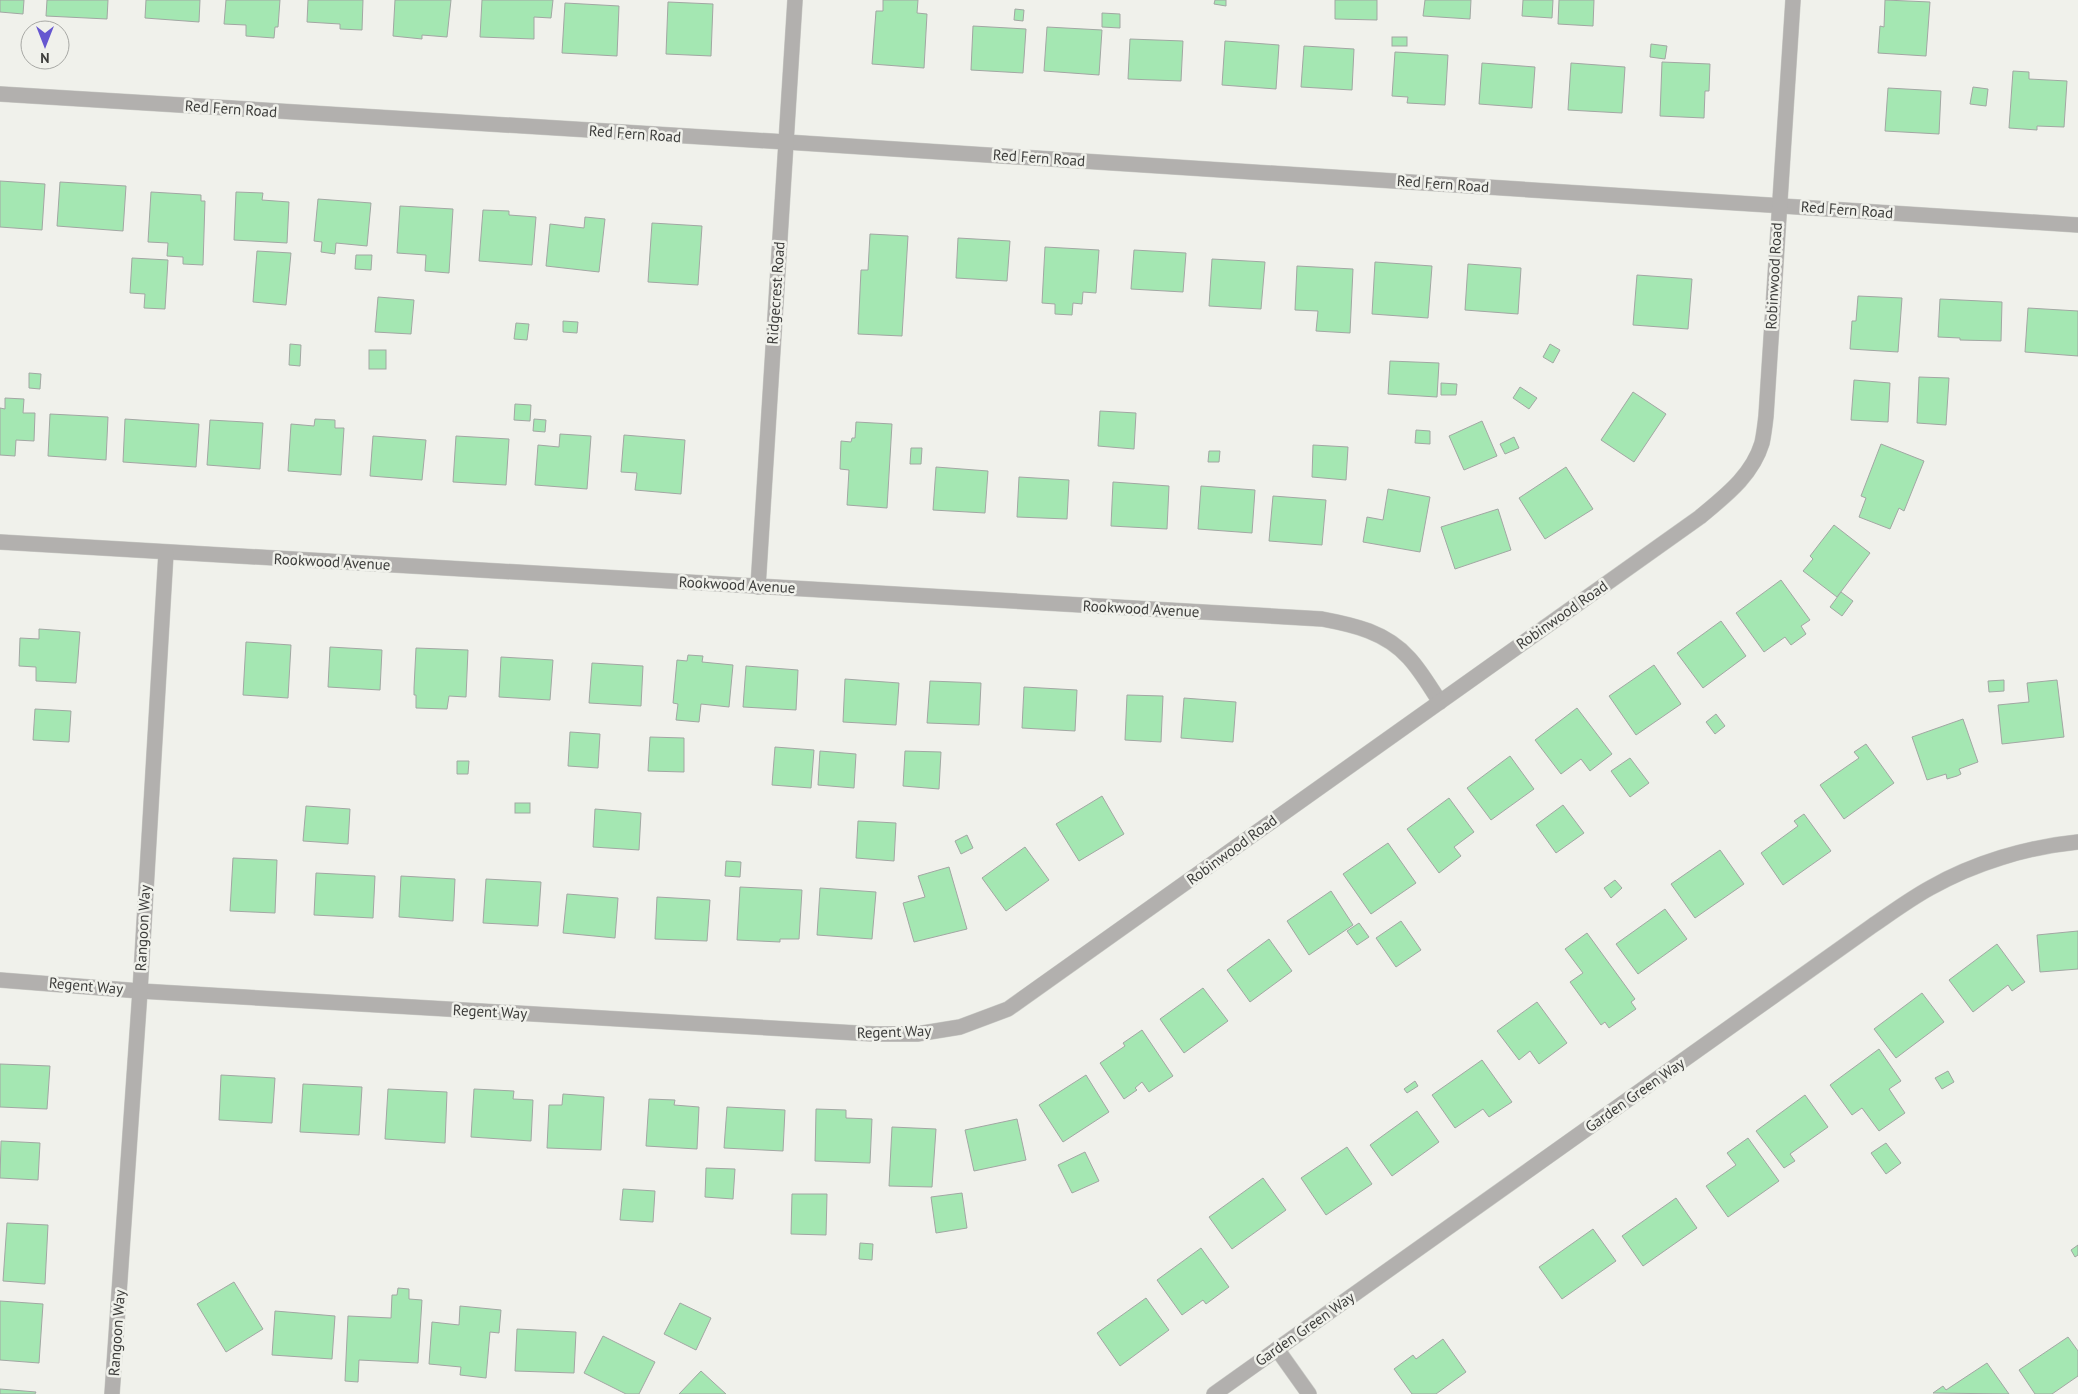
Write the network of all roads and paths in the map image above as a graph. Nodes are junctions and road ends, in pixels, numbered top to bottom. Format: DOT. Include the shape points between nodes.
graph roads {
  1 [pos="795,0"];
  2 [pos="1792,0"];
  3 [pos="0,94"];
  4 [pos="786,142"];
  5 [pos="1778,205"];
  6 [pos="2078,225"];
  7 [pos="0,542"];
  8 [pos="166,552"];
  9 [pos="758,587"];
  10 [pos="1440,702"];
  11 [pos="2078,842"];
  12 [pos="0,980"];
  13 [pos="140,991"];
  14 [pos="978,1020"];
  15 [pos="1277,1349"];
  16 [pos="112,1394"];
  17 [pos="1214,1394"];
  18 [pos="1309,1394"];
  1 -- 4 [label="street, Ridgecrest Road"];
  2 -- 5 [label="street, Robinwood Road"];
  3 -- 4 [label="street, Red Fern Road"];
  4 -- 5 [label="street, Red Fern Road"];
  4 -- 9 [label="street, Ridgecrest Road"];
  5 -- 6 [label="street, Red Fern Road"];
  5 -- 10 [label="street, Robinwood Road" via="1766,416 1762,442 1754,462 1736,486 1700,517"];
  7 -- 8 [label="street, Rookwood Avenue"];
  8 -- 9 [label="street, Rookwood Avenue"];
  8 -- 13 [label="street, Rangoon Way"];
  9 -- 10 [label="street, Rookwood Avenue" via="1322,619 1358,626 1400,648"];
  10 -- 14 [label="street, Robinwood Road" via="1086,955 1008,1008"];
  11 -- 15 [label="street, Garden Green Way" via="2003,857 1965,870 1929,888"];
  12 -- 13 [label="street, Regent Way"];
  13 -- 14 [label="street, Regent Way" via="874,1034 917,1034 960,1027"];
  13 -- 16 [label="street, Rangoon Way"];
  15 -- 17 [label="street, Garden Green Way"];
  15 -- 18 [label="street"];
}
